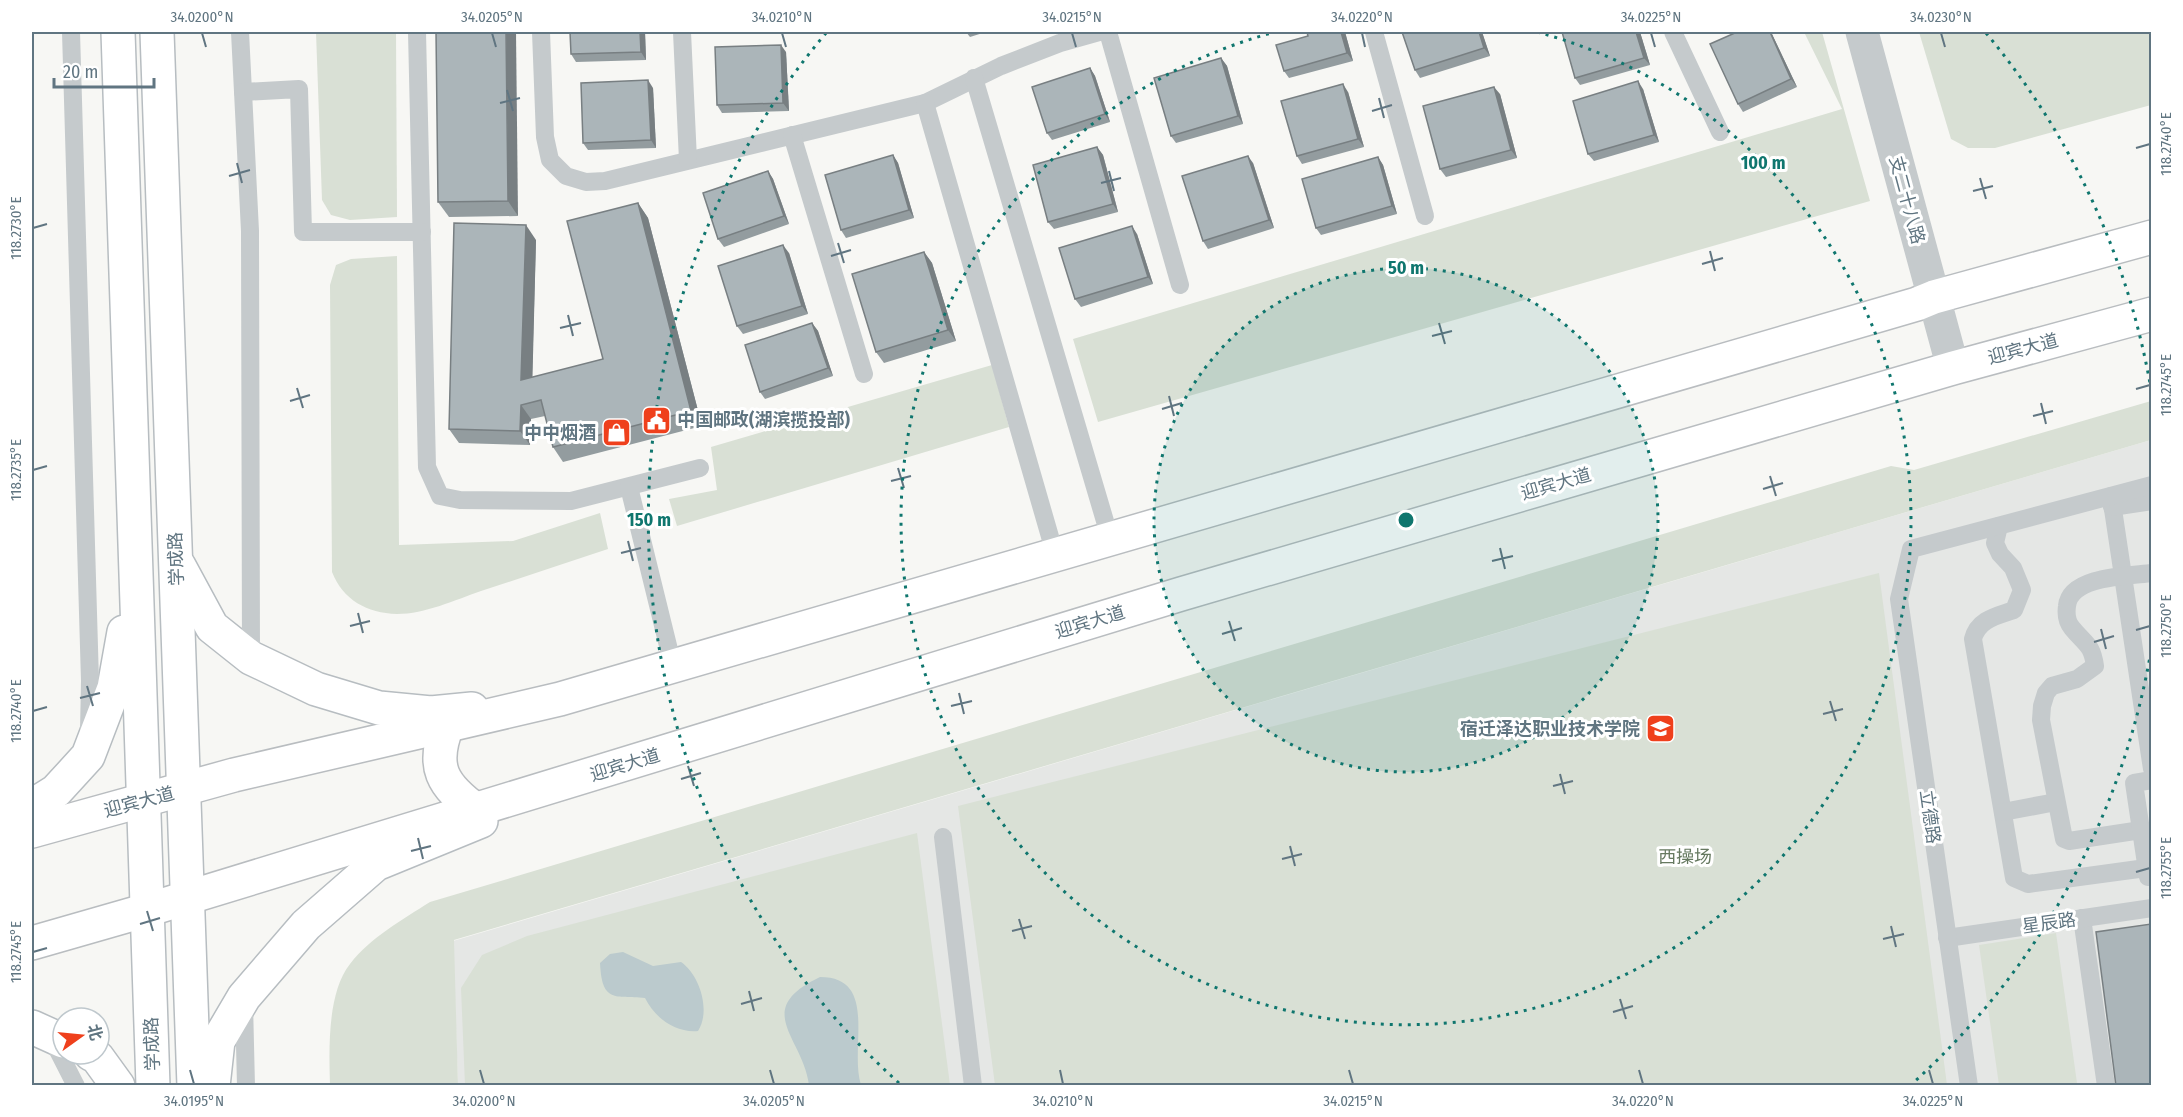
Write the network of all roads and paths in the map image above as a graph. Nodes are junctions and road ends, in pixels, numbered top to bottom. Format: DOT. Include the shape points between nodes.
graph roads {
  1 [pos="71,32"];
  2 [pos="118,32"];
  3 [pos="157,32"];
  4 [pos="240,32"];
  5 [pos="417,32"];
  6 [pos="542,32"];
  7 [pos="682,32"];
  8 [pos="1099,32"];
  9 [pos="1108,32"];
  10 [pos="1374,32"];
  11 [pos="1673,32"];
  12 [pos="1862,32"];
  13 [pos="1058,37"];
  14 [pos="974,78"];
  15 [pos="243,92"];
  16 [pos="925,103"];
  17 [pos="1720,132"];
  18 [pos="792,135"];
  19 [pos="688,160"];
  20 [pos="1425,216"];
  21 [pos="422,232"];
  22 [pos="2151,237"];
  23 [pos="1180,285"];
  24 [pos="1934,297"];
  25 [pos="2151,314"];
  26 [pos="1953,368"];
  27 [pos="864,375"];
  28 [pos="700,468"];
  29 [pos="2151,485"];
  30 [pos="629,487"];
  31 [pos="2151,501"];
  32 [pos="2112,502"];
  33 [pos="1999,526"];
  34 [pos="1110,538"];
  35 [pos="1055,554"];
  36 [pos="136,556"];
  37 [pos="176,559"];
  38 [pos="2151,573"];
  39 [pos="2123,577"];
  40 [pos="2143,650"];
  41 [pos="251,658"];
  42 [pos="673,666"];
  43 [pos="560,699"];
  44 [pos="2148,721"];
  45 [pos="447,726"];
  46 [pos="88,756"];
  47 [pos="2151,769"];
  48 [pos="590,776"];
  49 [pos="2151,780"];
  50 [pos="183,790"];
  51 [pos="143,801"];
  52 [pos="2056,802"];
  53 [pos="32,806"];
  54 [pos="476,810"];
  55 [pos="2003,812"];
  56 [pos="2145,829"];
  57 [pos="32,831"];
  58 [pos="943,837"];
  59 [pos="2149,867"];
  60 [pos="186,898"];
  61 [pos="2151,908"];
  62 [pos="147,910"];
  63 [pos="2082,918"];
  64 [pos="1947,938"];
  65 [pos="32,943"];
  66 [pos="244,997"];
  67 [pos="48,1034"];
  68 [pos="104,1066"];
  69 [pos="76,1086"];
  70 [pos="118,1086"];
  71 [pos="153,1086"];
  72 [pos="194,1086"];
  73 [pos="213,1086"];
  74 [pos="246,1086"];
  75 [pos="974,1086"];
  76 [pos="1969,1086"];
  77 [pos="2106,1086"];
  1 -- 46 [label="lane" via="90,681"];
  2 -- 36 [label="main road, 学成路"];
  3 -- 37 [label="main road, 学成路"];
  4 -- 15 [label="lane"];
  5 -- 21 [label="lane"];
  6 -- 19 [label="lane" via="545,137 550,160 566,176 586,182 605,181"];
  7 -- 19 [label="lane"];
  8 -- 13 [label="lane"];
  9 -- 23 [label="lane"];
  10 -- 20 [label="lane"];
  11 -- 17 [label="lane"];
  12 -- 24 [label="street, 支二十八路"];
  13 -- 14 [label="lane"];
  14 -- 16 [label="lane"];
  14 -- 34 [label="lane"];
  15 -- 21 [label="lane" via="299,89 303,232"];
  15 -- 41 [label="lane" via="250,231"];
  16 -- 18 [label="lane"];
  16 -- 35 [label="lane"];
  18 -- 19 [label="lane"];
  18 -- 27 [label="lane"];
  21 -- 30 [label="lane" via="428,467 440,496 460,500 570,501"];
  22 -- 24 [label="main road, 迎宾大道"];
  24 -- 26 [label="street, 支二十八路"];
  24 -- 34 [label="main road, 迎宾大道"];
  25 -- 26 [label="main road, 迎宾大道"];
  26 -- 48 [label="main road, 迎宾大道" via="1181,594"];
  28 -- 30 [label="lane"];
  29 -- 32 [label="lane"];
  30 -- 42 [label="lane"];
  31 -- 32 [label="lane"];
  32 -- 33 [label="lane"];
  32 -- 39 [label="lane"];
  33 -- 55 [label="lane" via="1995,543 2013,568 2022,590 2014,610 1984,621 1973,639"];
  33 -- 64 [label="lane, 立德路" via="1911,549 1899,599"];
  34 -- 35 [label="main road, 迎宾大道"];
  35 -- 42 [label="main road, 迎宾大道"];
  36 -- 46 [label="main road" via="114,688"];
  36 -- 51 [label="main road, 学成路"];
  37 -- 41 [label="main road" via="212,627"];
  37 -- 50 [label="main road, 学成路"];
  38 -- 39 [label="lane"];
  39 -- 40 [label="lane"];
  39 -- 52 [label="lane" via="2085,583 2068,599 2066,613 2071,627 2085,639 2095,666 2077,679 2052,686 2046,693 2041,720"];
  40 -- 44 [label="lane"];
  41 -- 43 [label="main road" via="316,689 379,708 431,713"];
  42 -- 43 [label="main road, 迎宾大道"];
  43 -- 45 [label="main road, 迎宾大道"];
  44 -- 47 [label="lane"];
  45 -- 50 [label="main road, 迎宾大道"];
  45 -- 54 [label="main road" via="439,745 439,766 453,791"];
  46 -- 53 [label="main road" via="56,791"];
  48 -- 54 [label="main road, 迎宾大道"];
  48 -- 66 [label="main road" via="376,864 306,925"];
  49 -- 56 [label="lane" via="2134,783"];
  50 -- 51 [label="main road, 迎宾大道"];
  50 -- 60 [label="main road, 学成路"];
  51 -- 57 [label="main road, 迎宾大道"];
  51 -- 62 [label="main road, 学成路"];
  52 -- 55 [label="lane"];
  52 -- 56 [label="lane" via="2062,833 2069,841"];
  54 -- 60 [label="main road, 迎宾大道"];
  55 -- 59 [label="lane" via="2014,878 2019,882 2028,884"];
  56 -- 59 [label="lane"];
  58 -- 75 [label="lane"];
  60 -- 62 [label="main road, 迎宾大道"];
  60 -- 72 [label="main road, 学成路"];
  61 -- 63 [label="lane, 星辰路"];
  62 -- 65 [label="main road, 迎宾大道"];
  62 -- 71 [label="main road, 学成路"];
  63 -- 64 [label="lane, 星辰路"];
  63 -- 77 [label="lane"];
  64 -- 76 [label="lane, 立德路"];
  66 -- 73 [label="main road" via="218,1041"];
  66 -- 74 [label="lane"];
  67 -- 69 [label="lane"];
  68 -- 70 [label="main road"];
}
